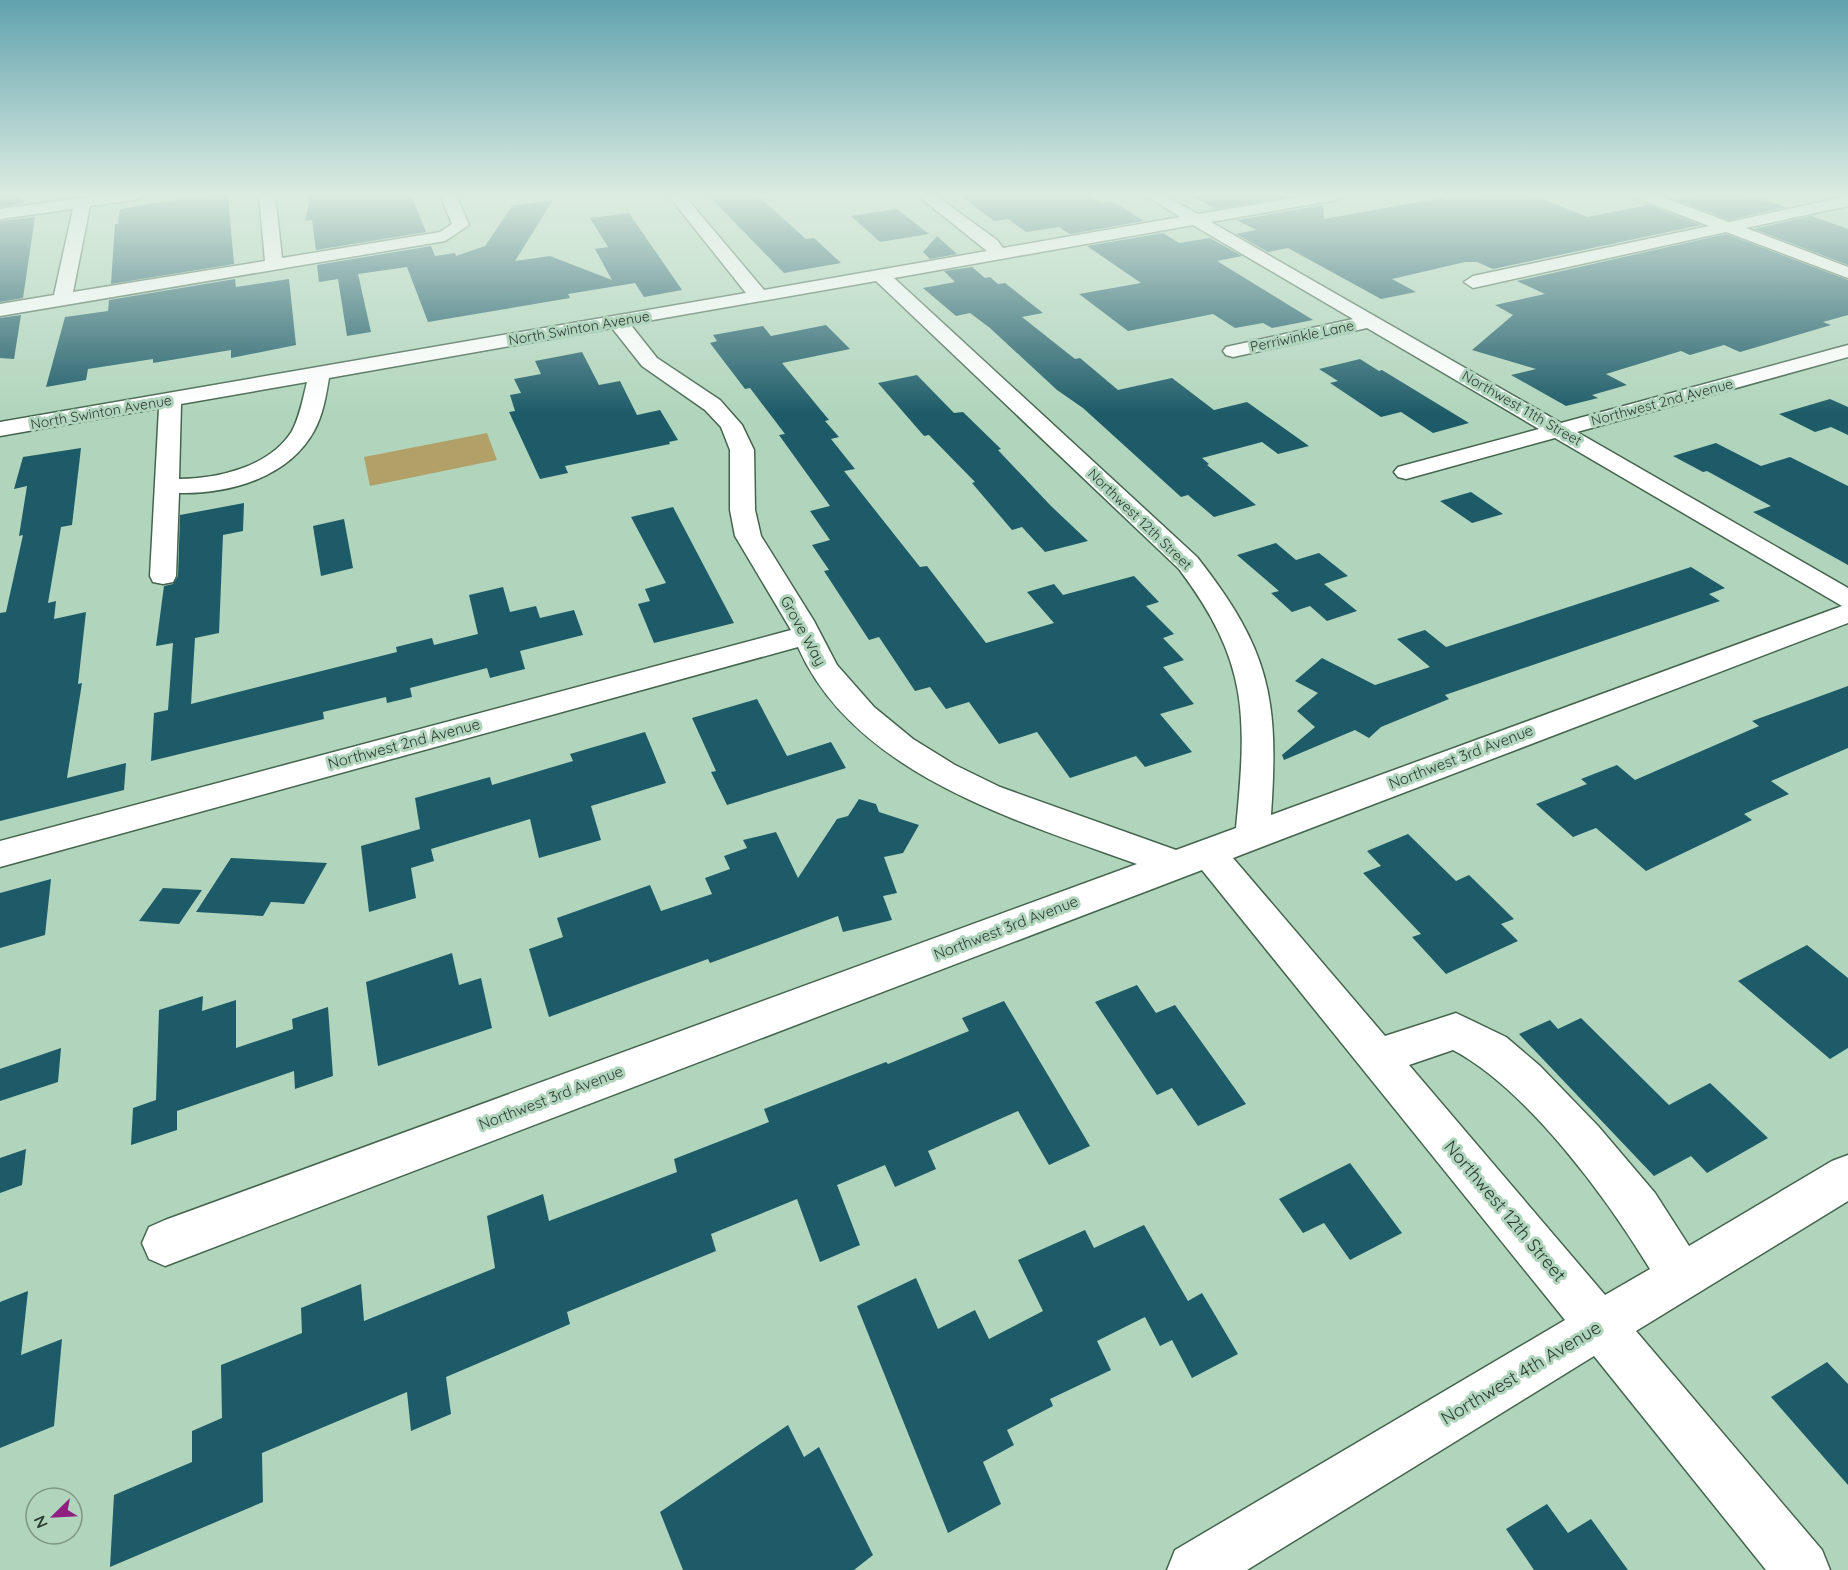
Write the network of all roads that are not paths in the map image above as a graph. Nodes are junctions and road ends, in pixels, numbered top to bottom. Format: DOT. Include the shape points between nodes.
graph roads {
  1 [pos="69,268"];
  2 [pos="254,268"];
  3 [pos="736,268"];
  4 [pos="918,268"];
  5 [pos="1280,268"];
  6 [pos="1536,268"];
  7 [pos="880,275"];
  8 [pos="1473,282"];
  9 [pos="759,296"];
  10 [pos="62,300"];
  11 [pos="0,310"];
  12 [pos="618,321"];
  13 [pos="1372,321"];
  14 [pos="1233,351"];
  15 [pos="1848,351"];
  16 [pos="319,373"];
  17 [pos="170,399"];
  18 [pos="0,429"];
  19 [pos="1559,430"];
  20 [pos="1407,472"];
  21 [pos="168,486"];
  22 [pos="163,576"];
  23 [pos="1848,599"];
  24 [pos="1848,613"];
  25 [pos="807,635"];
  26 [pos="1252,836"];
  27 [pos="0,854"];
  28 [pos="1192,858"];
  29 [pos="1378,1058"];
  30 [pos="1848,1176"];
  31 [pos="165,1243"];
  32 [pos="1681,1277"];
  33 [pos="1600,1326"];
  34 [pos="1195,1570"];
  35 [pos="1802,1570"];
  1 -- 10 [label="street"];
  2 -- 10 [label="street"];
  3 -- 9 [label="street"];
  4 -- 7 [label="street, North Swinton Avenue"];
  5 -- 13 [label="street, Northwest 11th Street"];
  6 -- 8 [label="street"];
  7 -- 9 [label="street, North Swinton Avenue"];
  7 -- 26 [label="street, Northwest 12th Street" via="1188,563 1214,595 1246,654 1256,694 1259,723"];
  9 -- 12 [label="street, North Swinton Avenue"];
  10 -- 11 [label="street"];
  12 -- 16 [label="street, North Swinton Avenue"];
  12 -- 25 [label="street, Grove Way" via="637,350 662,372 714,406 738,437 744,456 742,522"];
  13 -- 14 [label="street, Perriwinkle Lane"];
  13 -- 19 [label="street, Northwest 11th Street"];
  15 -- 19 [label="street, Northwest 2nd Avenue"];
  16 -- 17 [label="street, North Swinton Avenue"];
  16 -- 21 [label="street" via="309,420 302,434 284,452 221,483"];
  17 -- 18 [label="street, North Swinton Avenue"];
  17 -- 21 [label="street"];
  19 -- 20 [label="street, Northwest 2nd Avenue"];
  19 -- 23 [label="street, Northwest 11th Street"];
  21 -- 22 [label="street"];
  24 -- 26 [label="street, Northwest 3rd Avenue"];
  25 -- 27 [label="street, Northwest 2nd Avenue"];
  25 -- 28 [label="street, Grove Way" via="814,655 851,702 920,758 1013,807"];
  26 -- 28 [label="street, Northwest 3rd Avenue"];
  28 -- 29 [label="street, Northwest 12th Street"];
  28 -- 31 [label="street, Northwest 3rd Avenue"];
  29 -- 32 [label="street" via="1456,1031 1492,1050 1525,1078 1583,1140 1639,1209"];
  29 -- 33 [label="street, Northwest 12th Street"];
  30 -- 32 [label="street, Northwest 4th Avenue"];
  32 -- 33 [label="street, Northwest 4th Avenue"];
  33 -- 34 [label="street, Northwest 4th Avenue"];
  33 -- 35 [label="street, Northwest 12th Street"];
}
